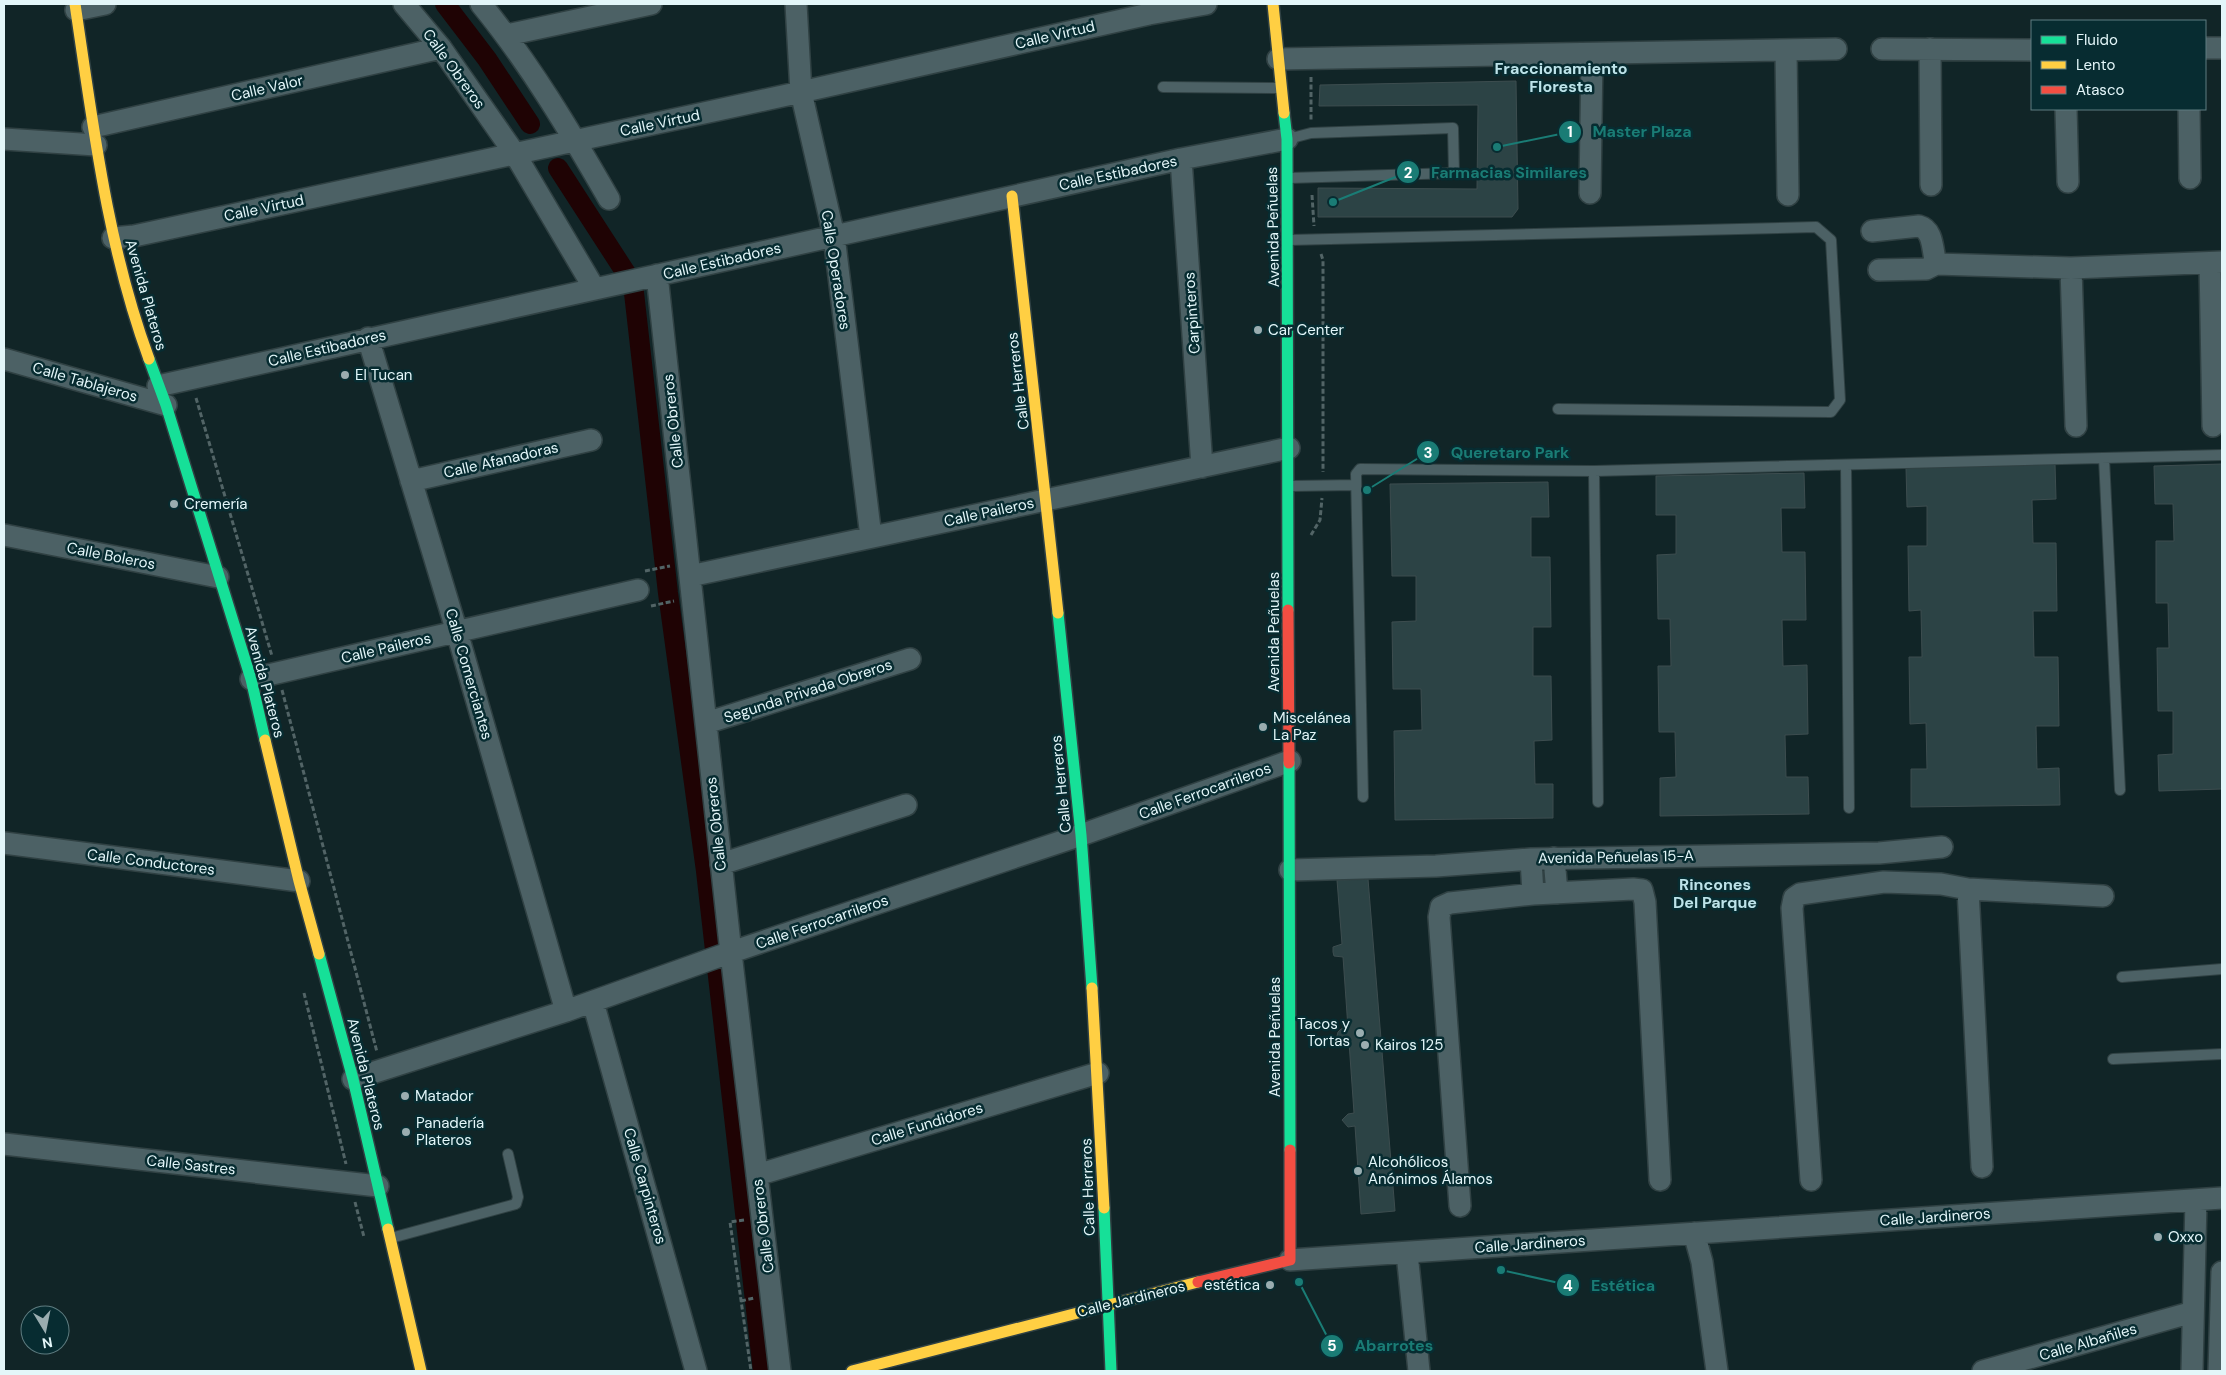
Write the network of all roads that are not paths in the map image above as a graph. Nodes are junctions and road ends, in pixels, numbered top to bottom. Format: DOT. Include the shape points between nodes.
graph roads {
  1 [pos="105,4"];
  2 [pos="404,4"];
  3 [pos="481,4"];
  4 [pos="651,4"];
  5 [pos="796,4"];
  6 [pos="1206,4"];
  7 [pos="1273,4"];
  8 [pos="75,7"];
  9 [pos="1149,9"];
  10 [pos="507,35"];
  11 [pos="441,48"];
  12 [pos="2206,48"];
  13 [pos="2222,48"];
  14 [pos="1836,49"];
  15 [pos="1882,49"];
  16 [pos="1930,49"];
  17 [pos="2031,50"];
  18 [pos="1786,51"];
  19 [pos="1592,54"];
  20 [pos="1278,59"];
  21 [pos="1163,87"];
  22 [pos="1281,88"];
  23 [pos="801,92"];
  24 [pos="2066,110"];
  25 [pos="2189,110"];
  26 [pos="95,136"];
  27 [pos="4,138"];
  28 [pos="1287,139"];
  29 [pos="576,141"];
  30 [pos="515,154"];
  31 [pos="1181,159"];
  32 [pos="1288,178"];
  33 [pos="2190,178"];
  34 [pos="2068,182"];
  35 [pos="1931,184"];
  36 [pos="1590,193"];
  37 [pos="1788,195"];
  38 [pos="1012,196"];
  39 [pos="608,198"];
  40 [pos="1872,231"];
  41 [pos="834,236"];
  42 [pos="113,238"];
  43 [pos="1288,240"];
  44 [pos="2216,263"];
  45 [pos="1936,264"];
  46 [pos="2071,268"];
  47 [pos="1879,270"];
  48 [pos="653,276"];
  49 [pos="594,288"];
  50 [pos="368,338"];
  51 [pos="4,359"];
  52 [pos="162,395"];
  53 [pos="1558,409"];
  54 [pos="2076,426"];
  55 [pos="2213,426"];
  56 [pos="591,440"];
  57 [pos="1289,448"];
  58 [pos="2222,455"];
  59 [pos="2104,458"];
  60 [pos="1846,465"];
  61 [pos="1202,467"];
  62 [pos="1594,471"];
  63 [pos="411,481"];
  64 [pos="1356,485"];
  65 [pos="1289,486"];
  66 [pos="1047,499"];
  67 [pos="4,535"];
  68 [pos="871,537"];
  69 [pos="681,571"];
  70 [pos="218,578"];
  71 [pos="640,599"];
  72 [pos="457,632"];
  73 [pos="910,659"];
  74 [pos="251,679"];
  75 [pos="706,723"];
  76 [pos="1290,761"];
  77 [pos="2120,790"];
  78 [pos="1363,797"];
  79 [pos="1598,802"];
  80 [pos="906,805"];
  81 [pos="1848,808"];
  82 [pos="1081,836"];
  83 [pos="4,843"];
  84 [pos="1942,847"];
  85 [pos="1869,853"];
  86 [pos="1531,858"];
  87 [pos="1554,858"];
  88 [pos="721,864"];
  89 [pos="1290,870"];
  90 [pos="299,881"];
  91 [pos="1884,882"];
  92 [pos="1861,884"];
  93 [pos="1968,889"];
  94 [pos="1557,893"];
  95 [pos="1533,894"];
  96 [pos="2103,896"];
  97 [pos="725,955"];
  98 [pos="2222,969"];
  99 [pos="2122,977"];
  100 [pos="593,1002"];
  101 [pos="566,1011"];
  102 [pos="2222,1054"];
  103 [pos="2113,1059"];
  104 [pos="1098,1074"];
  105 [pos="353,1078"];
  106 [pos="4,1144"];
  107 [pos="508,1154"];
  108 [pos="1982,1167"];
  109 [pos="757,1175"];
  110 [pos="1660,1180"];
  111 [pos="1811,1180"];
  112 [pos="378,1186"];
  113 [pos="2222,1198"];
  114 [pos="2196,1200"];
  115 [pos="1460,1206"];
  116 [pos="1694,1233"];
  117 [pos="390,1238"];
  118 [pos="1407,1253"];
  119 [pos="1290,1260"];
  120 [pos="2222,1272"];
  121 [pos="1108,1304"];
  122 [pos="2193,1312"];
  123 [pos="2007,1368"];
  124 [pos="421,1371"];
  125 [pos="696,1371"];
  126 [pos="780,1371"];
  127 [pos="852,1371"];
  128 [pos="1111,1371"];
  129 [pos="1419,1371"];
  130 [pos="1717,1371"];
  131 [pos="1983,1371"];
  132 [pos="2192,1371"];
  133 [pos="2219,1371"];
  1 -- 8 [label="street"];
  2 -- 11 [label="street, Calle Obreros"];
  3 -- 10 [label="street"];
  4 -- 10 [label="street"];
  5 -- 23 [label="street, Calle Operadores"];
  6 -- 9 [label="street, Calle Virtud"];
  7 -- 20 [label="street, Avenida Peñuelas"];
  8 -- 26 [label="street, Avenida Plateros"];
  9 -- 23 [label="street, Calle Virtud"];
  10 -- 29 [label="street"];
  11 -- 26 [label="street, Calle Valor"];
  11 -- 30 [label="street, Calle Obreros"];
  12 -- 13 [label="street"];
  14 -- 18 [label="street"];
  15 -- 16 [label="street"];
  16 -- 17 [label="street"];
  16 -- 35 [label="street"];
  18 -- 19 [label="street"];
  18 -- 37 [label="street"];
  19 -- 20 [label="street"];
  19 -- 36 [label="street"];
  20 -- 22 [label="street, Avenida Peñuelas"];
  21 -- 22 [label="lane"];
  22 -- 28 [label="street, Avenida Peñuelas"];
  23 -- 29 [label="street, Calle Virtud"];
  23 -- 41 [label="street, Calle Operadores"];
  24 -- 34 [label="street"];
  25 -- 33 [label="street"];
  26 -- 27 [label="street, Calle Valor"];
  26 -- 42 [label="street, Avenida Plateros"];
  28 -- 31 [label="street, Calle Estibadores"];
  28 -- 32 [label="street, Avenida Peñuelas"];
  28 -- 32 [label="lane" via="1311,133 1452,128 1454,173"];
  29 -- 30 [label="street, Calle Virtud"];
  29 -- 39 [label="street"];
  30 -- 42 [label="street, Calle Virtud"];
  30 -- 49 [label="street, Calle Obreros"];
  31 -- 38 [label="street, Calle Estibadores"];
  31 -- 61 [label="street, Carpinteros"];
  32 -- 43 [label="street, Avenida Peñuelas"];
  38 -- 41 [label="street, Calle Estibadores"];
  38 -- 66 [label="street, Calle Herreros"];
  40 -- 45 [label="street" via="1925,228"];
  41 -- 48 [label="street, Calle Estibadores"];
  41 -- 68 [label="street, Calle Operadores"];
  42 -- 52 [label="street, Avenida Plateros" via="138,329"];
  43 -- 53 [label="lane" via="1816,227 1831,240 1840,400 1831,412"];
  43 -- 57 [label="street, Avenida Peñuelas"];
  44 -- 46 [label="street"];
  44 -- 55 [label="street"];
  45 -- 46 [label="street"];
  45 -- 47 [label="street" via="1926,269"];
  46 -- 54 [label="street"];
  48 -- 49 [label="street, Calle Estibadores"];
  48 -- 69 [label="street, Calle Obreros"];
  49 -- 50 [label="street, Calle Estibadores"];
  50 -- 52 [label="street, Calle Estibadores" via="190,378"];
  50 -- 63 [label="street, Calle Comerciantes"];
  51 -- 52 [label="street, Calle Tablajeros"];
  52 -- 70 [label="street, Avenida Plateros"];
  56 -- 63 [label="street, Calle Afanadoras"];
  57 -- 61 [label="street, Calle Paileros"];
  57 -- 65 [label="street, Avenida Peñuelas"];
  58 -- 59 [label="lane"];
  59 -- 60 [label="lane"];
  59 -- 77 [label="lane"];
  60 -- 62 [label="lane"];
  60 -- 81 [label="lane"];
  61 -- 66 [label="street, Calle Paileros"];
  62 -- 64 [label="lane" via="1360,470 1356,474"];
  62 -- 79 [label="lane"];
  63 -- 72 [label="street, Calle Comerciantes"];
  64 -- 65 [label="lane"];
  64 -- 78 [label="lane"];
  65 -- 76 [label="street, Avenida Peñuelas"];
  66 -- 68 [label="street, Calle Paileros"];
  66 -- 82 [label="street, Calle Herreros"];
  67 -- 70 [label="street, Calle Boleros"];
  68 -- 69 [label="street, Calle Paileros"];
  69 -- 75 [label="street, Calle Obreros"];
  70 -- 74 [label="street, Avenida Plateros"];
  71 -- 72 [label="street, Calle Paileros"];
  72 -- 74 [label="street, Calle Paileros"];
  72 -- 101 [label="street, Calle Comerciantes"];
  73 -- 75 [label="street, Segunda Privada Obreros"];
  74 -- 90 [label="street, Avenida Plateros"];
  75 -- 88 [label="street, Calle Obreros"];
  76 -- 82 [label="street, Calle Ferrocarrileros"];
  76 -- 89 [label="street, Avenida Peñuelas"];
  80 -- 88 [label="street"];
  82 -- 97 [label="street, Calle Ferrocarrileros"];
  82 -- 104 [label="street, Calle Herreros"];
  83 -- 90 [label="street, Calle Conductores"];
  84 -- 85 [label="street, Avenida Peñuelas 15-A"];
  85 -- 87 [label="street, Avenida Peñuelas 15-A"];
  85 -- 91 [label="street"];
  85 -- 92 [label="street"];
  86 -- 87 [label="street, Avenida Peñuelas 15-A"];
  86 -- 89 [label="street, Avenida Peñuelas 15-A" via="1436,866"];
  86 -- 95 [label="street"];
  87 -- 94 [label="street"];
  88 -- 97 [label="street, Calle Obreros"];
  89 -- 119 [label="street, Avenida Peñuelas"];
  90 -- 105 [label="street, Avenida Plateros"];
  91 -- 92 [label="street"];
  91 -- 93 [label="street" via="1942,884"];
  92 -- 111 [label="street" via="1800,894 1794,898 1792,908"];
  93 -- 96 [label="street"];
  93 -- 108 [label="street"];
  94 -- 95 [label="street"];
  94 -- 110 [label="street" via="1642,890 1646,902"];
  95 -- 115 [label="street" via="1450,903 1441,907 1439,917"];
  97 -- 100 [label="street, Calle Ferrocarrileros"];
  97 -- 109 [label="street, Calle Obreros"];
  98 -- 99 [label="lane"];
  100 -- 101 [label="street, Calle Ferrocarrileros"];
  100 -- 125 [label="street, Calle Carpinteros"];
  101 -- 105 [label="street, Calle Ferrocarrileros"];
  102 -- 103 [label="lane"];
  104 -- 109 [label="street, Calle Fundidores"];
  104 -- 121 [label="street, Calle Herreros"];
  105 -- 112 [label="street, Avenida Plateros"];
  106 -- 112 [label="street, Calle Sastres"];
  107 -- 117 [label="lane" via="518,1197 516,1204"];
  109 -- 126 [label="street, Calle Obreros"];
  112 -- 117 [label="street, Avenida Plateros"];
  113 -- 114 [label="street, Calle Jardineros"];
  114 -- 116 [label="street, Calle Jardineros"];
  114 -- 122 [label="street"];
  116 -- 118 [label="street, Calle Jardineros"];
  116 -- 130 [label="street" via="1702,1262"];
  117 -- 124 [label="street, Avenida Plateros"];
  118 -- 119 [label="street, Calle Jardineros"];
  118 -- 129 [label="street"];
  119 -- 121 [label="street, Calle Jardineros"];
  120 -- 133 [label="street"];
  121 -- 127 [label="street, Calle Jardineros"];
  121 -- 128 [label="street, Calle Herreros"];
  122 -- 123 [label="street, Calle Albañiles"];
  122 -- 132 [label="street"];
  123 -- 131 [label="street, Calle Albañiles"];
}
